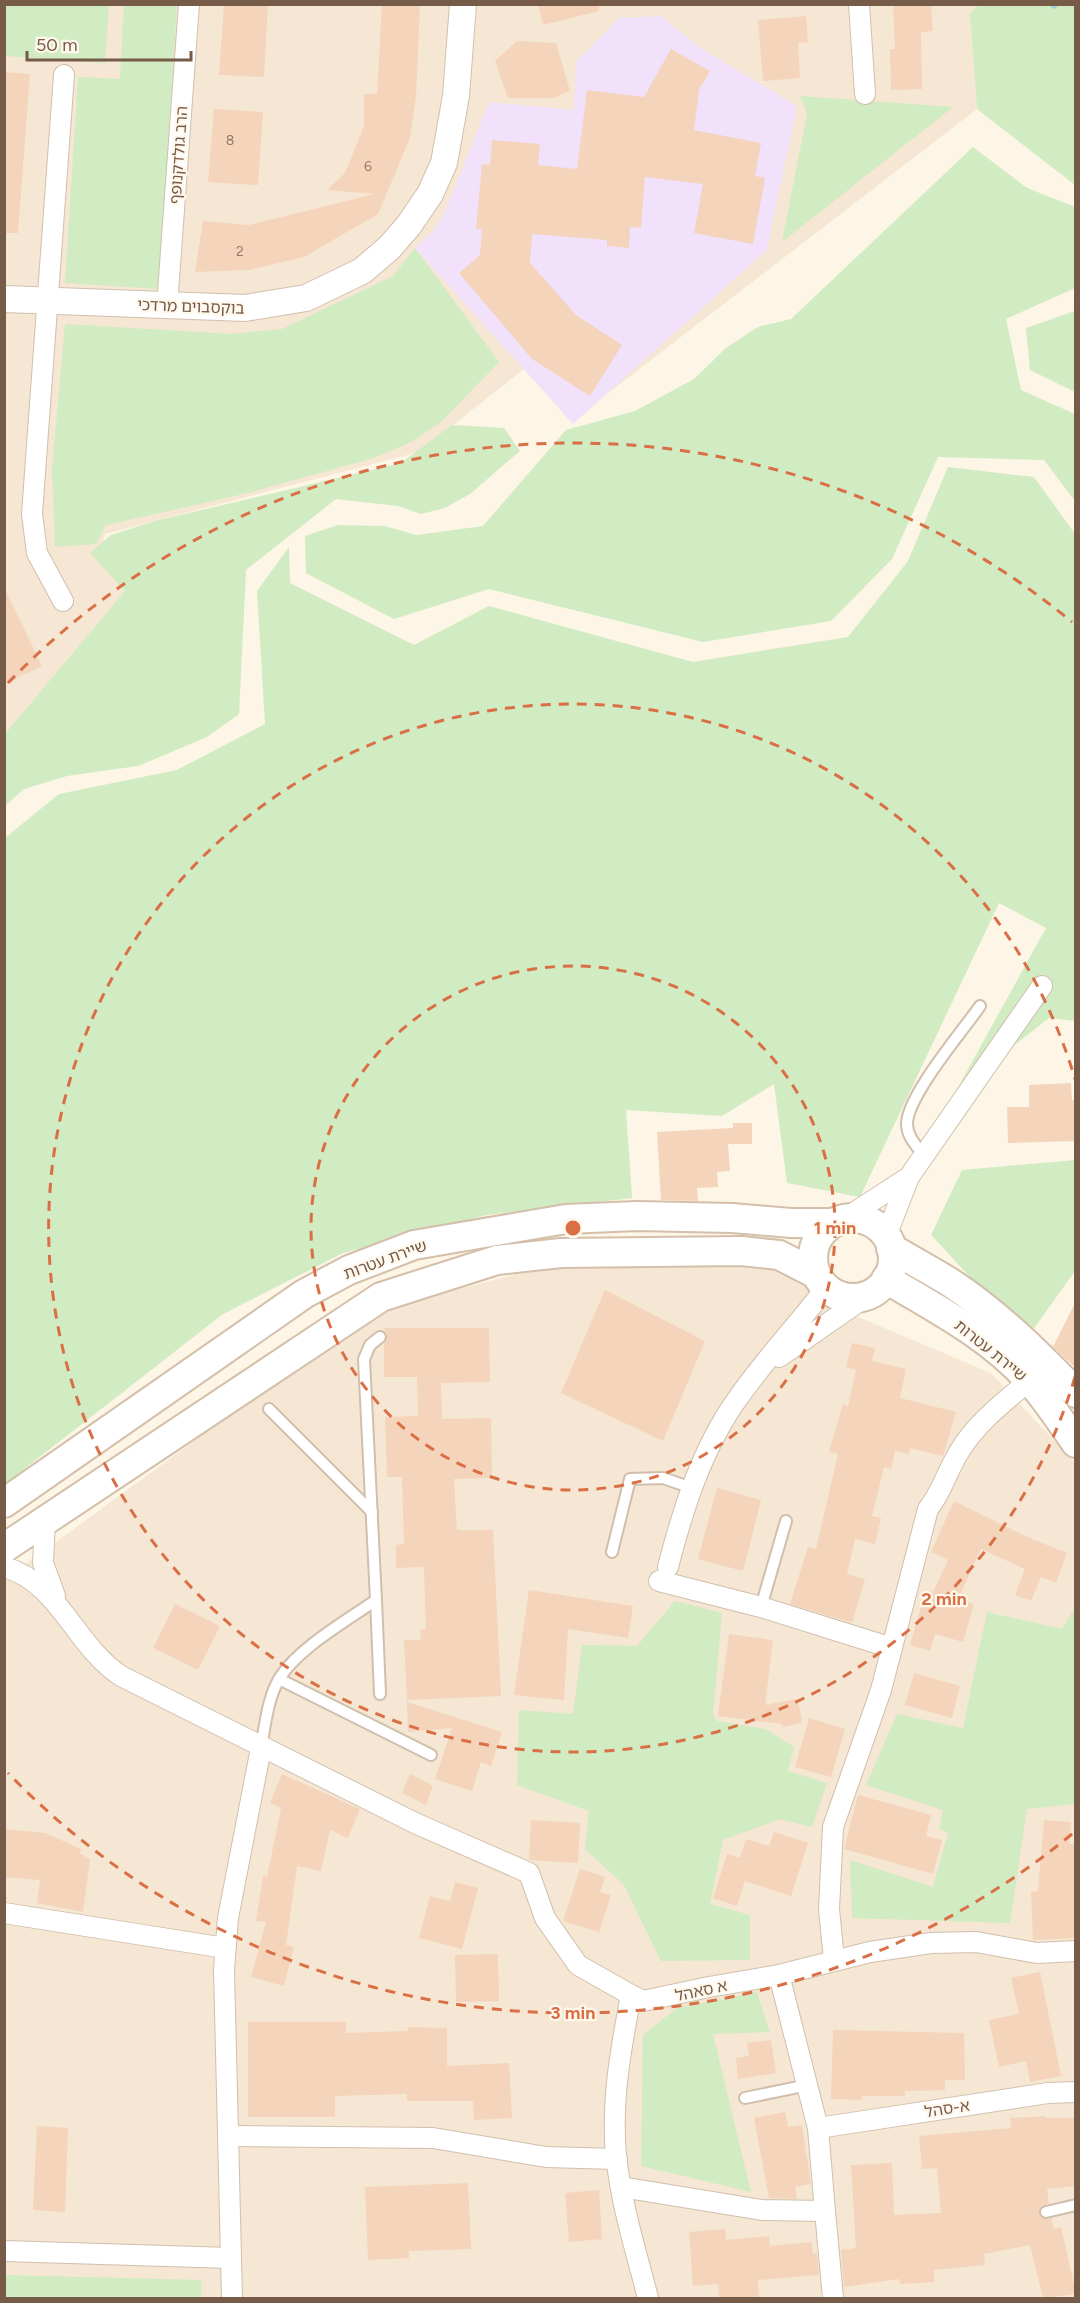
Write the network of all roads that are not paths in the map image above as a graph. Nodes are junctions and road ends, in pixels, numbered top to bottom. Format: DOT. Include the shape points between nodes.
graph roads {
  1 [pos="189,4"];
  2 [pos="463,4"];
  3 [pos="859,4"];
  4 [pos="64,75"];
  5 [pos="865,94"];
  6 [pos="4,299"];
  7 [pos="47,300"];
  8 [pos="167,306"];
  9 [pos="63,601"];
  10 [pos="1042,986"];
  11 [pos="980,1006"];
  12 [pos="924,1156"];
  13 [pos="909,1178"];
  14 [pos="840,1220"];
  15 [pos="889,1242"];
  16 [pos="819,1278"];
  17 [pos="877,1287"];
  18 [pos="380,1337"];
  19 [pos="758,1373"];
  20 [pos="1030,1380"];
  21 [pos="1076,1393"];
  22 [pos="269,1408"];
  23 [pos="1076,1443"];
  24 [pos="692,1488"];
  25 [pos="4,1503"];
  26 [pos="372,1512"];
  27 [pos="45,1521"];
  28 [pos="786,1521"];
  29 [pos="4,1548"];
  30 [pos="612,1552"];
  31 [pos="4,1567"];
  32 [pos="376,1600"];
  33 [pos="761,1607"];
  34 [pos="61,1610"];
  35 [pos="892,1648"];
  36 [pos="279,1679"];
  37 [pos="380,1695"];
  38 [pos="261,1748"];
  39 [pos="431,1755"];
  40 [pos="4,1913"];
  41 [pos="225,1948"];
  42 [pos="1076,1951"];
  43 [pos="834,1960"];
  44 [pos="779,1975"];
  45 [pos="631,1995"];
  46 [pos="808,2085"];
  47 [pos="1076,2092"];
  48 [pos="744,2098"];
  49 [pos="818,2128"];
  50 [pos="228,2136"];
  51 [pos="617,2159"];
  52 [pos="621,2187"];
  53 [pos="1076,2205"];
  54 [pos="825,2211"];
  55 [pos="1046,2212"];
  56 [pos="4,2251"];
  57 [pos="231,2258"];
  58 [pos="231,2298"];
  59 [pos="648,2298"];
  60 [pos="833,2298"];
  1 -- 8 [label="street, הרב גולדקנופף"];
  2 -- 8 [label="street, בוקסבוים מרדכי" via="456,96 444,164 430,194 389,249 362,271 306,298 245,308"];
  3 -- 5 [label="street"];
  4 -- 7 [label="street"];
  6 -- 7 [label="street, בוקסבוים מרדכי"];
  7 -- 8 [label="street, בוקסבוים מרדכי"];
  7 -- 9 [label="street" via="33,535 37,554"];
  10 -- 12 [label="street"];
  11 -- 12 [label="lane" via="911,1103 908,1134"];
  12 -- 13 [label="street"];
  13 -- 14 [label="street"];
  13 -- 15 [label="street"];
  14 -- 15 [label="main road" via="860,1218 876,1226"];
  14 -- 16 [label="main road" via="817,1240 813,1254"];
  14 -- 25 [label="main road, שיירת עטרות" via="791,1223 638,1216 566,1219 414,1245 349,1270 304,1294"];
  15 -- 17 [label="main road" via="893,1261"];
  15 -- 21 [label="main road, שיירת עטרות" via="990,1312 1033,1348"];
  16 -- 17 [label="main road" via="829,1290 842,1296"];
  16 -- 19 [label="street" via="821,1294"];
  16 -- 27 [label="main road" via="779,1255 639,1250 497,1260 448,1275 381,1297"];
  17 -- 19 [label="street"];
  17 -- 20 [label="main road, שיירת עטרות" via="971,1329"];
  18 -- 26 [label="lane" via="364,1359"];
  19 -- 24 [label="street" via="724,1420"];
  20 -- 23 [label="main road, שיירת עטרות"];
  20 -- 35 [label="street" via="986,1417 959,1452 928,1509"];
  22 -- 26 [label="lane"];
  24 -- 30 [label="lane" via="663,1478 630,1479"];
  24 -- 33 [label="street" via="663,1574"];
  26 -- 32 [label="lane"];
  27 -- 29 [label="main road"];
  27 -- 34 [label="street" via="43,1563"];
  28 -- 33 [label="lane"];
  31 -- 34 [label="street" via="35,1580"];
  32 -- 36 [label="lane" via="306,1651"];
  32 -- 37 [label="lane"];
  33 -- 35 [label="street"];
  34 -- 38 [label="street" via="104,1665"];
  35 -- 43 [label="street" via="833,1827 829,1909"];
  36 -- 38 [label="lane"];
  36 -- 39 [label="lane"];
  38 -- 41 [label="street"];
  38 -- 45 [label="street" via="529,1873 545,1918 578,1965"];
  40 -- 41 [label="street"];
  41 -- 50 [label="street"];
  42 -- 43 [label="street, א סאהל" via="1037,1953 965,1942 931,1943"];
  43 -- 44 [label="street, א סאהל"];
  44 -- 45 [label="street, א סאהל" via="643,2001"];
  44 -- 46 [label="street"];
  45 -- 51 [label="street" via="617,2072"];
  46 -- 48 [label="lane"];
  46 -- 49 [label="street"];
  47 -- 49 [label="street, א-סהל"];
  49 -- 54 [label="street"];
  50 -- 51 [label="street" via="433,2138 546,2157"];
  50 -- 57 [label="street"];
  51 -- 52 [label="street"];
  52 -- 54 [label="street" via="762,2210"];
  52 -- 59 [label="street"];
  53 -- 55 [label="lane"];
  54 -- 60 [label="street"];
  56 -- 57 [label="street"];
  57 -- 58 [label="street"];
}
